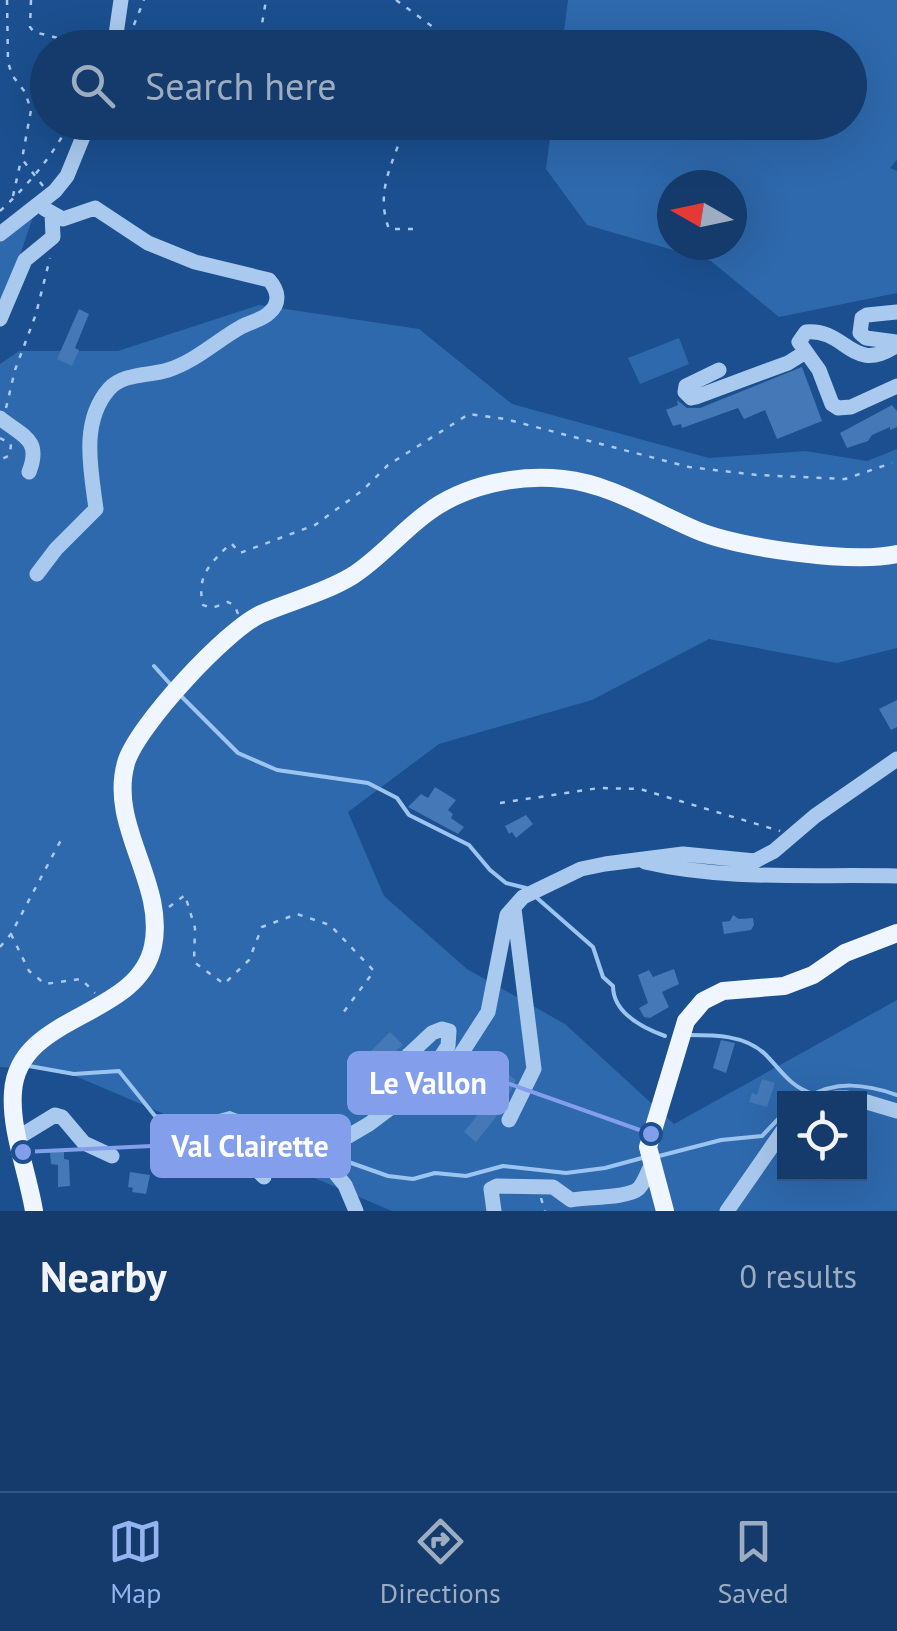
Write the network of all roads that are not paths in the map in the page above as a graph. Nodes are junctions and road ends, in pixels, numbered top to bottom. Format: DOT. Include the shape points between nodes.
graph roads {
  1 [pos="121,0"];
  2 [pos="117,30"];
  3 [pos="82,140"];
  4 [pos="45,199"];
  5 [pos="52,213"];
  6 [pos="0,234"];
  7 [pos="897,312"];
  8 [pos="0,319"];
  9 [pos="897,344"];
  10 [pos="804,353"];
  11 [pos="719,370"];
  12 [pos="897,386"];
  13 [pos="4,415"];
  14 [pos="29,472"];
  15 [pos="897,554"];
  16 [pos="37,574"];
  17 [pos="897,759"];
  18 [pos="636,860"];
  19 [pos="897,876"];
  20 [pos="518,901"];
  21 [pos="897,933"];
  22 [pos="373,1083"];
  23 [pos="433,1085"];
  24 [pos="867,1102"];
  25 [pos="897,1112"];
  26 [pos="509,1120"];
  27 [pos="19,1137"];
  28 [pos="777,1139"];
  29 [pos="112,1156"];
  30 [pos="330,1163"];
  31 [pos="650,1166"];
  32 [pos="264,1178"];
  33 [pos="34,1211"];
  34 [pos="356,1211"];
  35 [pos="494,1211"];
  36 [pos="665,1211"];
  37 [pos="726,1211"];
  1 -- 2 [label="street"];
  3 -- 4 [label="street" via="67,176"];
  4 -- 5 [label="street"];
  4 -- 6 [label="street"];
  5 -- 8 [label="street" via="53,237 25,260"];
  5 -- 16 [label="street" via="64,219 95,208 195,262 269,280 278,296 268,315 200,355 110,386 91,430 96,509"];
  7 -- 9 [label="street" via="867,314 860,332"];
  9 -- 10 [label="street" via="869,358 814,331 801,336"];
  10 -- 11 [label="street" via="691,398 685,392"];
  10 -- 12 [label="street" via="838,408"];
  13 -- 14 [label="street" via="29,438 35,458"];
  15 -- 27 [label="main road" via="867,558 740,545 598,486 534,478 457,494 351,576 242,624 134,743 121,786 156,917 147,967 27,1054 13,1091"];
  17 -- 18 [label="street" via="756,861 707,854"];
  18 -- 19 [label="street" via="684,871"];
  18 -- 20 [label="street" via="581,869"];
  20 -- 23 [label="street" via="507,915 488,1012"];
  20 -- 26 [label="street" via="534,1069"];
  21 -- 31 [label="main road" via="845,953 813,976 704,1000 686,1020 650,1134"];
  22 -- 23 [label="street" via="432,1033 450,1031 430,1073"];
  23 -- 30 [label="street" via="335,1144"];
  24 -- 25 [label="street"];
  27 -- 29 [label="street" via="56,1115 84,1143"];
  27 -- 33 [label="main road"];
  28 -- 37 [label="street"];
  30 -- 32 [label="street" via="232,1126"];
  30 -- 34 [label="street"];
  31 -- 35 [label="street" via="641,1186 628,1194 571,1200 552,1187 497,1186 491,1189"];
  31 -- 36 [label="main road"];
}
